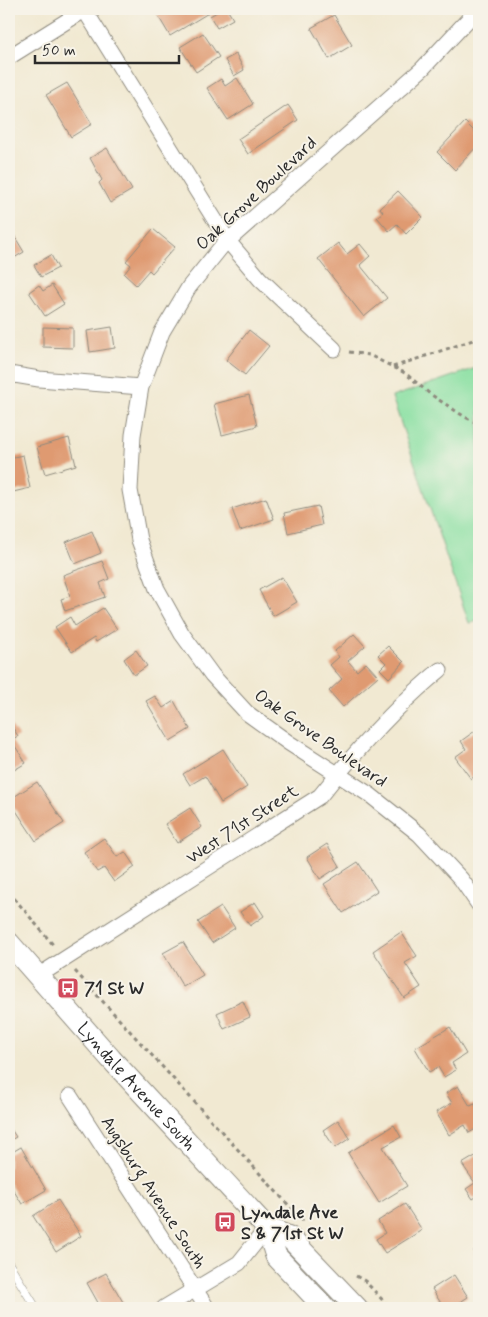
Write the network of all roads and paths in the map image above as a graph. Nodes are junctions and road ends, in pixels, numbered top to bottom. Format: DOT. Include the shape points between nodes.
graph roads {
  1 [pos="85,9"];
  2 [pos="478,9"];
  3 [pos="9,57"];
  4 [pos="228,241"];
  5 [pos="479,338"];
  6 [pos="334,349"];
  7 [pos="393,367"];
  8 [pos="9,374"];
  9 [pos="141,386"];
  10 [pos="479,424"];
  11 [pos="440,670"];
  12 [pos="337,774"];
  13 [pos="9,892"];
  14 [pos="479,904"];
  15 [pos="9,943"];
  16 [pos="52,943"];
  17 [pos="76,972"];
  18 [pos="38,976"];
  19 [pos="70,1096"];
  20 [pos="306,1224"];
  21 [pos="267,1228"];
  22 [pos="9,1264"];
  23 [pos="351,1272"];
  24 [pos="195,1289"];
  25 [pos="36,1308"];
  26 [pos="164,1308"];
  27 [pos="207,1308"];
  28 [pos="325,1308"];
  29 [pos="357,1308"];
  30 [pos="390,1308"];
  1 -- 3 [label="street"];
  1 -- 4 [label="street"];
  2 -- 4 [label="street, Oak Grove Boulevard" via="422,69"];
  4 -- 6 [label="street" via="260,280"];
  4 -- 9 [label="street, Oak Grove Boulevard" via="189,287 162,332"];
  5 -- 7 [label="path"];
  6 -- 7 [label="path" via="369,356"];
  7 -- 10 [label="path"];
  8 -- 9 [label="street"];
  9 -- 12 [label="street, Oak Grove Boulevard" via="133,435 130,490 139,540 158,589 196,654 247,713"];
  11 -- 12 [label="street, West 71st Street" via="416,690"];
  12 -- 14 [label="street, Oak Grove Boulevard" via="370,795 419,834 461,879"];
  12 -- 18 [label="street, West 71st Street" via="320,796"];
  13 -- 16 [label="path"];
  15 -- 18 [label="main road, Lyndale Avenue South"];
  17 -- 20 [label="path"];
  18 -- 21 [label="main road, Lyndale Avenue South"];
  19 -- 24 [label="street, Augsburg Avenue South"];
  21 -- 24 [label="street" via="239,1263"];
  21 -- 28 [label="main road, Lyndale Avenue South" via="276,1256"];
  21 -- 29 [label="main road, Lyndale Avenue South" via="289,1236"];
  22 -- 25 [label="lane"];
  23 -- 30 [label="path" via="365,1281"];
  24 -- 26 [label="street"];
  24 -- 27 [label="street, Augsburg Avenue South"];
}
